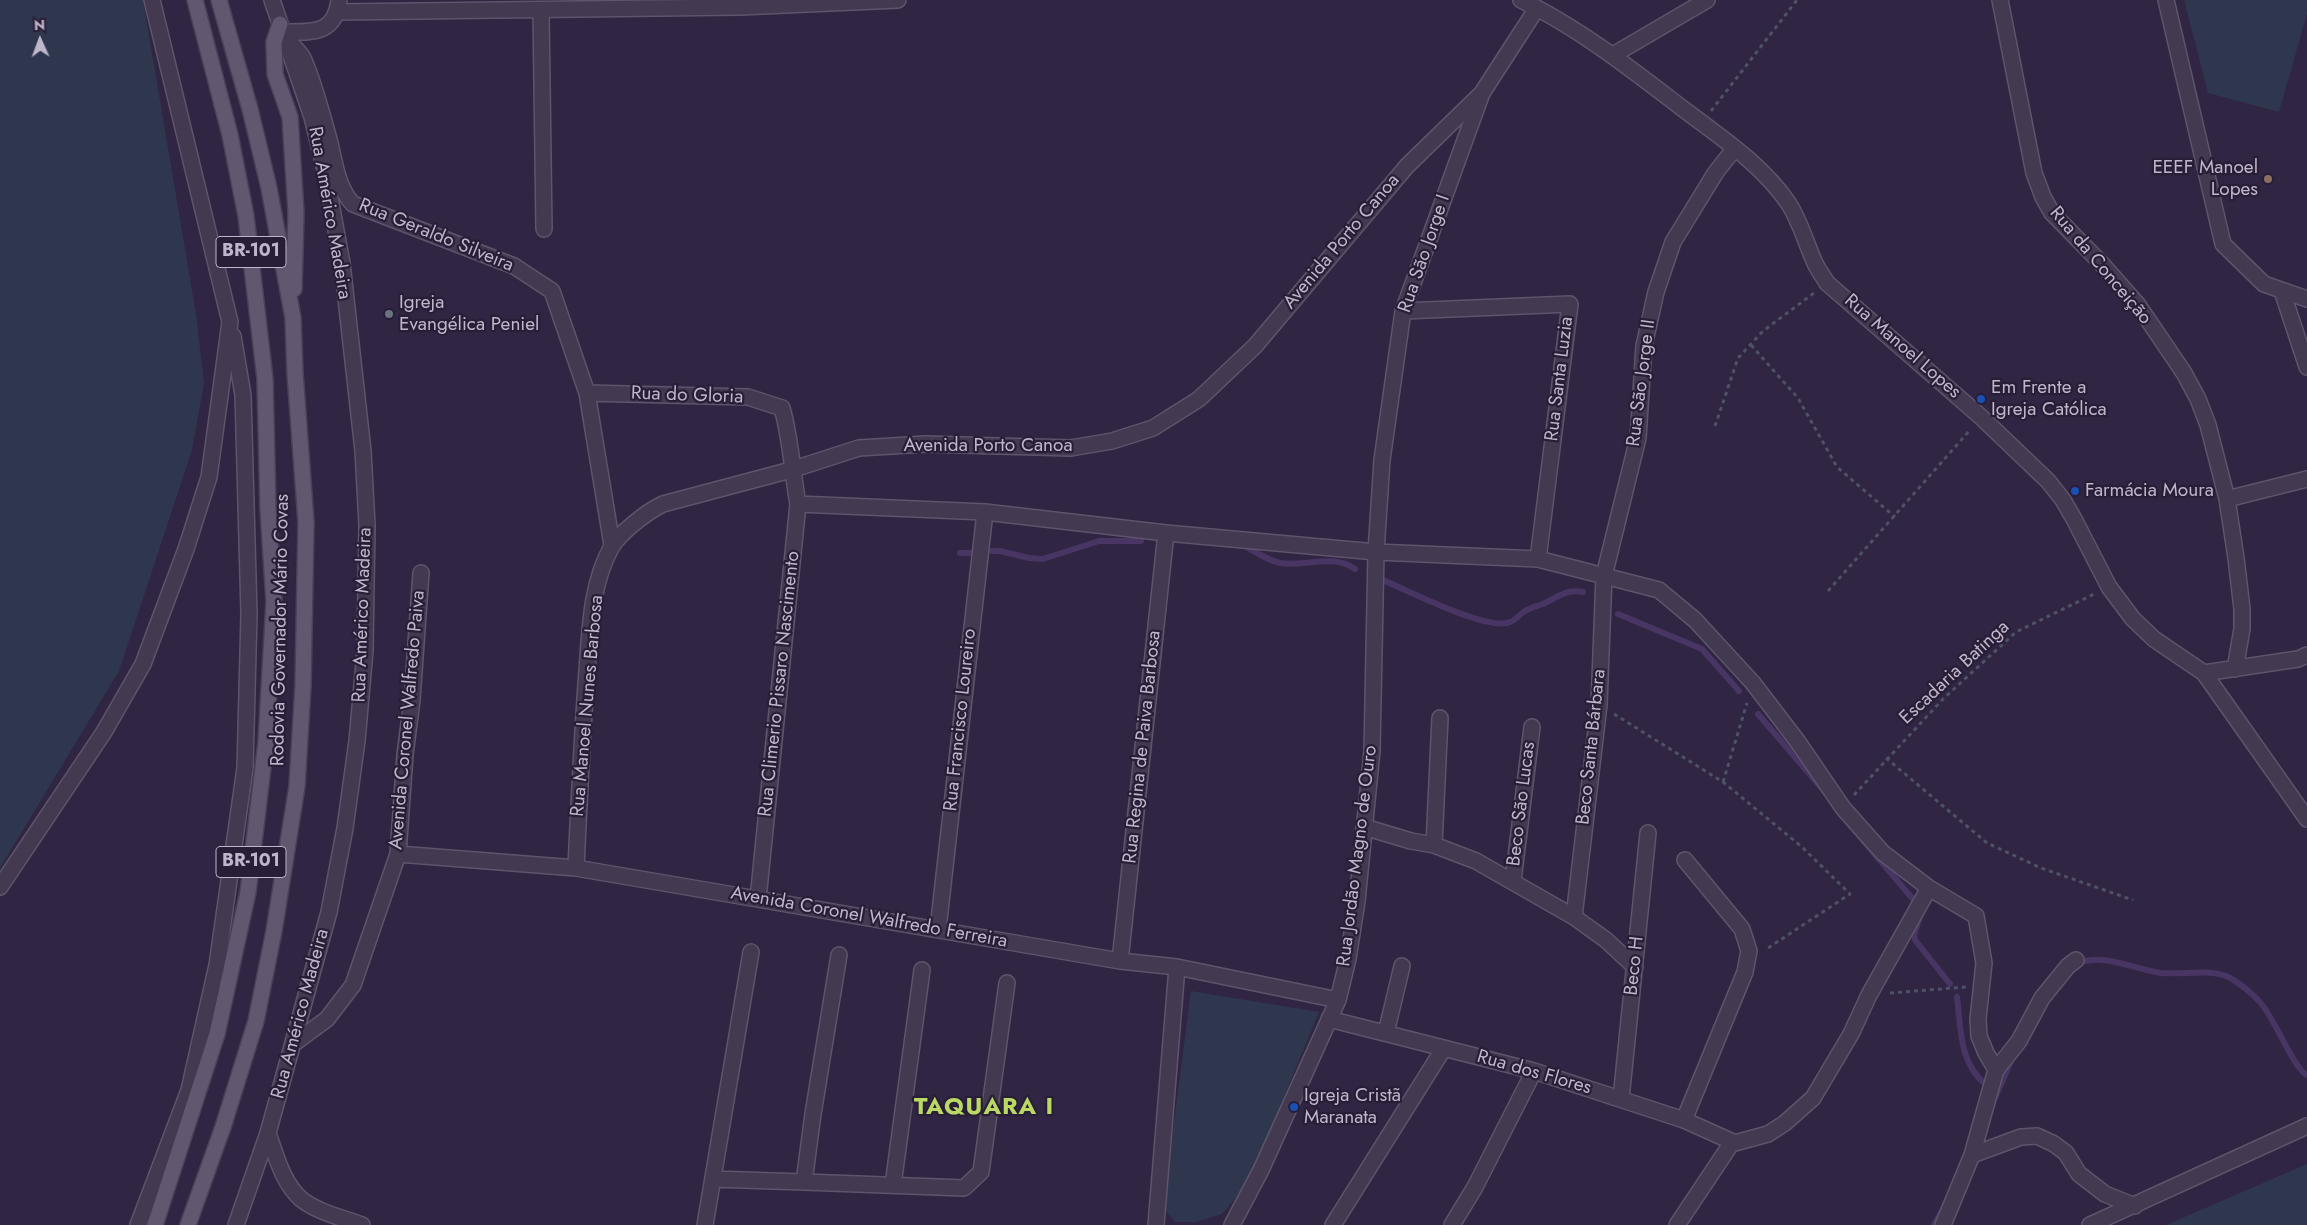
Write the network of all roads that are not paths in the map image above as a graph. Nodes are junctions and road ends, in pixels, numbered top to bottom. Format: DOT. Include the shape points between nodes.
graph roads {
  1 [pos="152,0"];
  2 [pos="195,0"];
  3 [pos="219,0"];
  4 [pos="272,0"];
  5 [pos="898,0"];
  6 [pos="1521,0"];
  7 [pos="1707,0"];
  8 [pos="2000,0"];
  9 [pos="2166,0"];
  10 [pos="339,6"];
  11 [pos="1538,8"];
  12 [pos="541,11"];
  13 [pos="282,32"];
  14 [pos="1613,56"];
  15 [pos="1482,93"];
  16 [pos="1735,148"];
  17 [pos="544,229"];
  18 [pos="2282,290"];
  19 [pos="2307,299"];
  20 [pos="1404,311"];
  21 [pos="293,318"];
  22 [pos="230,322"];
  23 [pos="2307,367"];
  24 [pos="587,393"];
  25 [pos="791,470"];
  26 [pos="2307,479"];
  27 [pos="2227,499"];
  28 [pos="798,504"];
  29 [pos="985,512"];
  30 [pos="1166,533"];
  31 [pos="612,545"];
  32 [pos="1376,552"];
  33 [pos="1538,559"];
  34 [pos="421,574"];
  35 [pos="1604,576"];
  36 [pos="2307,655"];
  37 [pos="2235,670"];
  38 [pos="2204,672"];
  39 [pos="1440,718"];
  40 [pos="1532,727"];
  41 [pos="2307,819"];
  42 [pos="1364,827"];
  43 [pos="1648,832"];
  44 [pos="1434,845"];
  45 [pos="398,854"];
  46 [pos="1685,860"];
  47 [pos="576,868"];
  48 [pos="1513,881"];
  49 [pos="0,887"];
  50 [pos="1929,888"];
  51 [pos="758,900"];
  52 [pos="1574,917"];
  53 [pos="938,929"];
  54 [pos="751,952"];
  55 [pos="838,955"];
  56 [pos="2076,960"];
  57 [pos="1120,961"];
  58 [pos="1402,966"];
  59 [pos="1635,967"];
  60 [pos="1177,968"];
  61 [pos="922,970"];
  62 [pos="1007,983"];
  63 [pos="1338,1000"];
  64 [pos="1329,1020"];
  65 [pos="1386,1033"];
  66 [pos="293,1044"];
  67 [pos="1444,1048"];
  68 [pos="1996,1070"];
  69 [pos="1534,1071"];
  70 [pos="1621,1099"];
  71 [pos="1684,1120"];
  72 [pos="2307,1126"];
  73 [pos="268,1132"];
  74 [pos="1733,1142"];
  75 [pos="1972,1155"];
  76 [pos="713,1179"];
  77 [pos="804,1182"];
  78 [pos="892,1185"];
  79 [pos="2135,1206"];
  80 [pos="138,1225"];
  81 [pos="155,1225"];
  82 [pos="188,1225"];
  83 [pos="236,1225"];
  84 [pos="362,1225"];
  85 [pos="705,1225"];
  86 [pos="1156,1225"];
  87 [pos="1232,1225"];
  88 [pos="1333,1225"];
  89 [pos="1452,1225"];
  90 [pos="1677,1225"];
  91 [pos="1943,1225"];
  92 [pos="2090,1225"];
  1 -- 22 [label="street"];
  2 -- 81 [label="main road, Rodovia Governador Mário Covas / BR-101" via="230,135 246,216 265,379 274,602 266,742 248,892 217,1034"];
  3 -- 21 [label="main road, Rodovia Governador Mário Covas / BR-101" via="265,171"];
  4 -- 13 [label="street, Rua Américo Madeira"];
  5 -- 12 [label="street"];
  6 -- 11 [label="street, Rua Manoel Lopes"];
  7 -- 14 [label="street"];
  8 -- 27 [label="street, Rua da Conceição" via="2034,173 2043,196 2052,213 2138,305 2184,373 2208,424"];
  9 -- 18 [label="street" via="2223,244 2264,284"];
  10 -- 12 [label="street"];
  10 -- 13 [label="street" via="332,23 325,27"];
  11 -- 14 [label="street, Rua Manoel Lopes"];
  11 -- 15 [label="street, Rua São Jorge I"];
  12 -- 17 [label="street"];
  13 -- 21 [label="main road" via="274,42 275,74 290,117 296,212"];
  13 -- 24 [label="street, Rua Geraldo Silveira" via="306,66 336,173 347,198 354,204 514,266 552,291"];
  13 -- 66 [label="street, Rua Américo Madeira" via="314,126 342,263 363,451 367,525 365,652 356,751 329,912"];
  14 -- 16 [label="street, Rua Manoel Lopes"];
  15 -- 20 [label="street, Rua São Jorge I"];
  15 -- 25 [label="street, Avenida Porto Canoa" via="1407,166 1255,346 1199,399 1153,428 1112,441 1071,448 925,444 859,448"];
  16 -- 35 [label="street, Rua São Jorge II" via="1716,172 1673,242 1656,292 1644,346 1638,438"];
  16 -- 38 [label="street, Rua Manoel Lopes" via="1767,176 1789,205 1827,283 1981,417 2048,482 2063,500 2109,587 2133,619 2154,639"];
  18 -- 19 [label="street"];
  18 -- 23 [label="street"];
  20 -- 32 [label="street, Rua São Jorge I" via="1382,460"];
  20 -- 33 [label="street, Rua Santa Luzia" via="1570,304"];
  21 -- 82 [label="main road, Rodovia Governador Mário Covas / BR-101" via="306,522 303,686 297,786 256,1021 224,1127"];
  22 -- 49 [label="street" via="208,477 176,577 143,664 104,732"];
  22 -- 80 [label="street" via="243,395 249,614 245,768 217,966 189,1090"];
  24 -- 25 [label="street, Rua do Gloria" via="748,397 782,408"];
  24 -- 31 [label="street, Rua Geraldo Silveira"];
  25 -- 28 [label="street, Rua Climerio Pissaro Nascimento"];
  25 -- 31 [label="street, Avenida Porto Canoa" via="663,504 647,512"];
  26 -- 27 [label="street"];
  27 -- 37 [label="street, Rua da Conceição" via="2242,609"];
  28 -- 29 [label="street"];
  28 -- 51 [label="street, Rua Climerio Pissaro Nascimento"];
  29 -- 30 [label="street"];
  29 -- 53 [label="street, Rua Francisco Loureiro"];
  30 -- 32 [label="street"];
  30 -- 57 [label="street, Rua Regina de Paiva Barbosa"];
  31 -- 47 [label="street, Rua Manoel Nunes Barbosa" via="597,588 591,623"];
  32 -- 33 [label="street"];
  32 -- 42 [label="street, Rua Jordão Magno de Ouro" via="1372,751"];
  33 -- 35 [label="street"];
  34 -- 45 [label="street, Avenida Coronel Walfredo Paiva"];
  35 -- 50 [label="street" via="1659,590 1695,620 1753,683 1843,808 1883,853"];
  35 -- 52 [label="street, Beco Santa Bárbara" via="1599,705"];
  36 -- 37 [label="street"];
  37 -- 38 [label="street"];
  38 -- 41 [label="street"];
  39 -- 44 [label="street"];
  40 -- 48 [label="street, Beco São Lucas"];
  42 -- 44 [label="street" via="1411,842"];
  42 -- 63 [label="street, Rua Jordão Magno de Ouro" via="1357,901"];
  43 -- 59 [label="street, Beco H"];
  44 -- 48 [label="street" via="1476,861"];
  45 -- 47 [label="street, Avenida Coronel Walfredo Ferreira"];
  45 -- 66 [label="street, Avenida Coronel Walfredo Paiva" via="353,985 327,1019"];
  46 -- 71 [label="street" via="1742,929 1749,951 1748,962"];
  47 -- 51 [label="street, Avenida Coronel Walfredo Ferreira"];
  48 -- 52 [label="street"];
  50 -- 68 [label="street" via="1976,916 1984,963 1979,1036"];
  50 -- 74 [label="street" via="1869,995 1847,1042 1813,1098 1768,1134"];
  51 -- 53 [label="street, Avenida Coronel Walfredo Ferreira"];
  52 -- 59 [label="street"];
  53 -- 57 [label="street, Avenida Coronel Walfredo Ferreira"];
  54 -- 76 [label="street"];
  55 -- 77 [label="street"];
  56 -- 68 [label="street" via="2042,998 2019,1041"];
  57 -- 60 [label="street, Avenida Coronel Walfredo Ferreira"];
  58 -- 65 [label="street"];
  59 -- 70 [label="street, Beco H"];
  60 -- 63 [label="street, Avenida Coronel Walfredo Ferreira"];
  60 -- 86 [label="street"];
  61 -- 78 [label="street"];
  62 -- 78 [label="street" via="981,1172 964,1188"];
  63 -- 64 [label="street, Rua Jordão Magno de Ouro"];
  64 -- 65 [label="street, Rua dos Flores"];
  64 -- 87 [label="street, Rua Jordão Magno de Ouro" via="1285,1119"];
  65 -- 67 [label="street, Rua dos Flores"];
  66 -- 73 [label="street, Rua Américo Madeira"];
  67 -- 69 [label="street, Rua dos Flores"];
  67 -- 88 [label="street"];
  68 -- 75 [label="street"];
  69 -- 70 [label="street, Rua dos Flores"];
  69 -- 89 [label="street" via="1479,1180"];
  70 -- 71 [label="street, Rua dos Flores"];
  71 -- 74 [label="street, Rua dos Flores"];
  72 -- 79 [label="street"];
  73 -- 83 [label="street, Rua Américo Madeira"];
  73 -- 84 [label="street" via="287,1181 301,1199"];
  74 -- 90 [label="street"];
  75 -- 79 [label="street" via="2021,1137 2036,1136 2066,1153 2079,1174 2105,1194"];
  75 -- 91 [label="street"];
  76 -- 77 [label="street"];
  76 -- 85 [label="street"];
  77 -- 78 [label="street"];
  79 -- 92 [label="street"];
}
